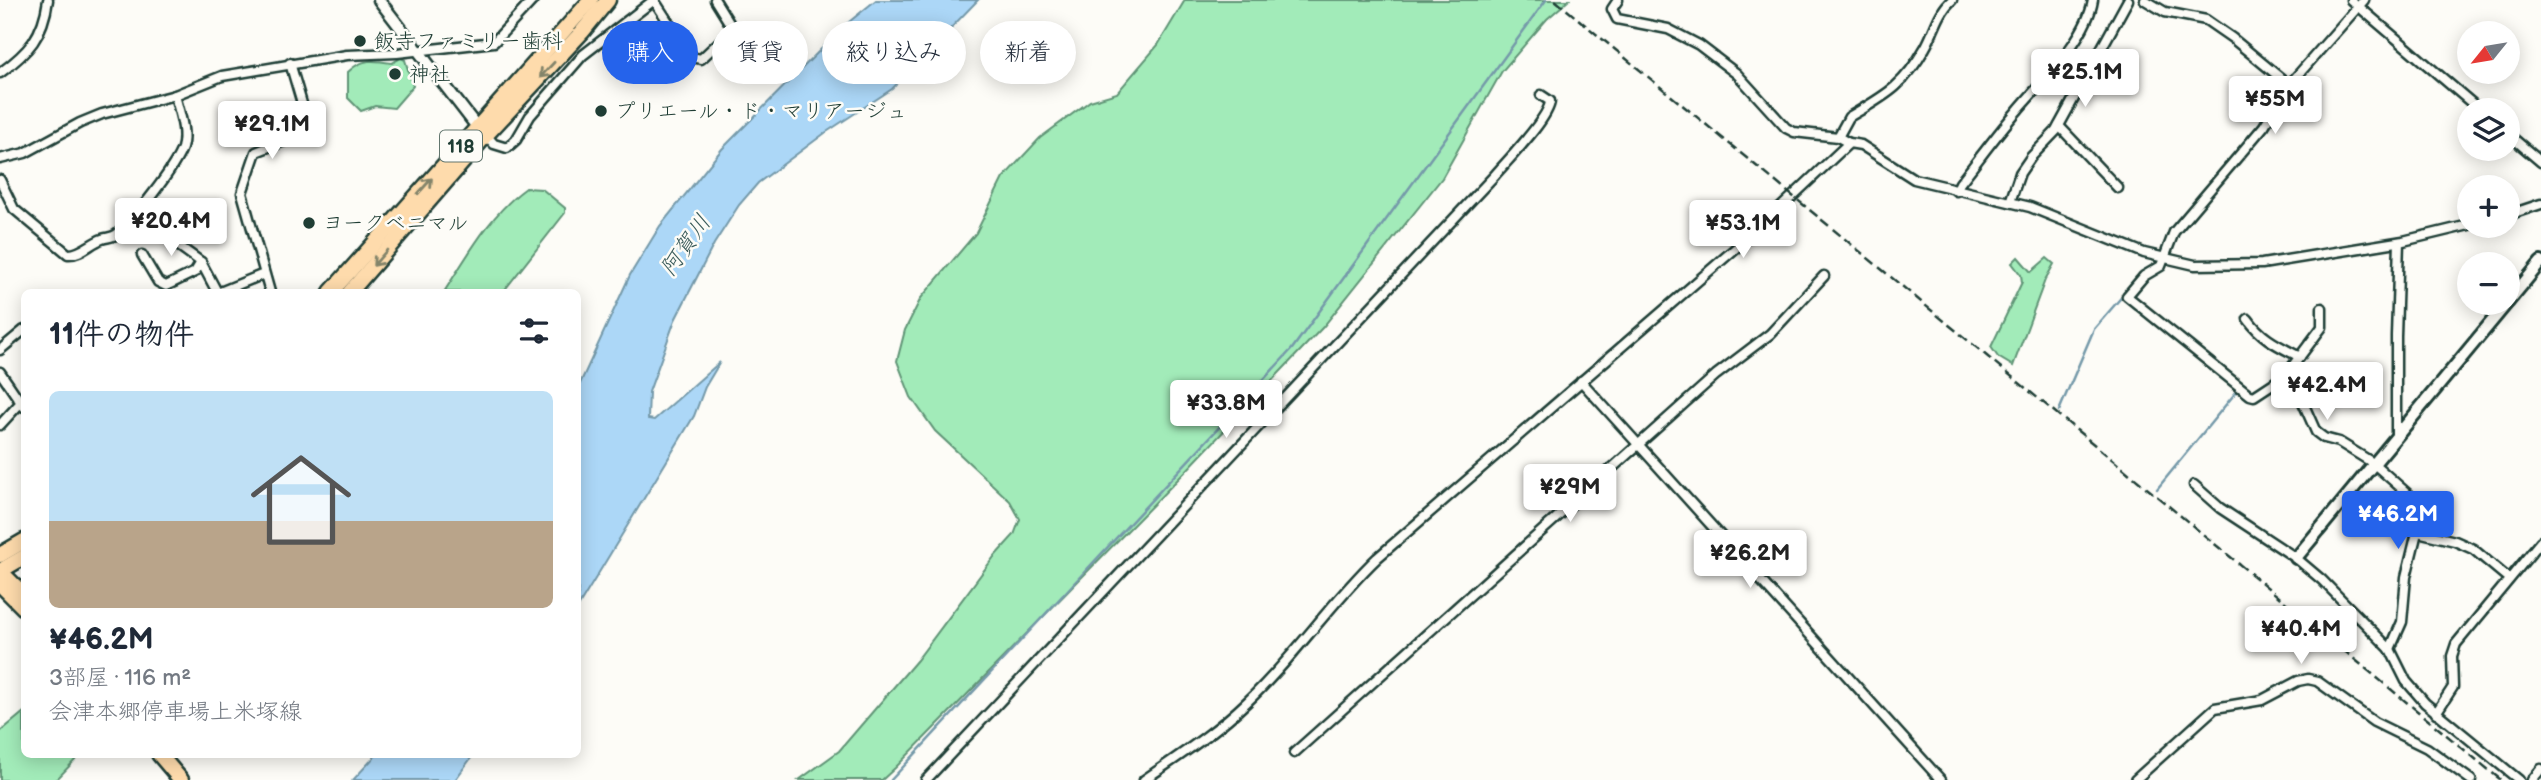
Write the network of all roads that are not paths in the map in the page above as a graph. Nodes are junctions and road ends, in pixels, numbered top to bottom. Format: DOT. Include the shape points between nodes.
graph roads {
  1 [pos="48,0"];
  2 [pos="380,0"];
  3 [pos="533,0"];
  4 [pos="591,0"];
  5 [pos="608,0"];
  6 [pos="654,0"];
  7 [pos="715,0"];
  8 [pos="1618,0"];
  9 [pos="1952,0"];
  10 [pos="2093,0"];
  11 [pos="2128,0"];
  12 [pos="2145,0"];
  13 [pos="2358,2"];
  14 [pos="421,51"];
  15 [pos="289,63"];
  16 [pos="0,73"];
  17 [pos="2289,85"];
  18 [pos="175,95"];
  19 [pos="1541,95"];
  20 [pos="2466,98"];
  21 [pos="2059,126"];
  22 [pos="482,131"];
  23 [pos="1838,137"];
  24 [pos="1849,143"];
  25 [pos="2520,144"];
  26 [pos="0,159"];
  27 [pos="2541,162"];
  28 [pos="0,180"];
  29 [pos="2118,188"];
  30 [pos="1956,191"];
  31 [pos="2010,202"];
  32 [pos="2541,204"];
  33 [pos="2520,211"];
  34 [pos="138,212"];
  35 [pos="2457,228"];
  36 [pos="2399,242"];
  37 [pos="142,255"];
  38 [pos="2165,259"];
  39 [pos="201,262"];
  40 [pos="2541,262"];
  41 [pos="264,274"];
  42 [pos="1824,276"];
  43 [pos="2520,287"];
  44 [pos="217,289"];
  45 [pos="226,289"];
  46 [pos="269,289"];
  47 [pos="334,289"];
  48 [pos="352,289"];
  49 [pos="2322,308"];
  50 [pos="2496,315"];
  51 [pos="2248,319"];
  52 [pos="21,332"];
  53 [pos="0,350"];
  54 [pos="2300,357"];
  55 [pos="0,372"];
  56 [pos="2286,375"];
  57 [pos="1581,381"];
  58 [pos="21,400"];
  59 [pos="21,405"];
  60 [pos="0,425"];
  61 [pos="2396,435"];
  62 [pos="1638,444"];
  63 [pos="2373,464"];
  64 [pos="2194,485"];
  65 [pos="2417,532"];
  66 [pos="2541,541"];
  67 [pos="21,543"];
  68 [pos="0,555"];
  69 [pos="2295,558"];
  70 [pos="20,560"];
  71 [pos="0,571"];
  72 [pos="2509,579"];
  73 [pos="0,584"];
  74 [pos="21,591"];
  75 [pos="21,605"];
  76 [pos="2390,649"];
  77 [pos="2436,713"];
  78 [pos="1294,753"];
  79 [pos="162,758"];
  80 [pos="2541,769"];
  81 [pos="181,780"];
  82 [pos="926,780"];
  83 [pos="1144,780"];
  84 [pos="1941,780"];
  85 [pos="2135,780"];
  86 [pos="2472,780"];
  87 [pos="2519,780"];
  88 [pos="2532,780"];
  1 -- 16 [label="street" via="45,22 31,46"];
  2 -- 14 [label="street"];
  3 -- 14 [label="street" via="494,42"];
  4 -- 22 [label="highway, 118"];
  5 -- 22 [label="highway, 118, one-way"];
  6 -- 7 [label="street" via="691,57 701,59 733,29"];
  6 -- 22 [label="street" via="583,55 530,116 513,144 500,148"];
  8 -- 23 [label="street" via="1612,9 1618,19 1668,29 1699,45 1737,74 1786,128"];
  9 -- 23 [label="street" via="1908,76 1849,117"];
  10 -- 30 [label="street" via="2056,68 2016,111"];
  11 -- 21 [label="street"];
  12 -- 17 [label="street" via="2165,12 2206,20"];
  13 -- 17 [label="street"];
  13 -- 20 [label="street"];
  14 -- 15 [label="street"];
  14 -- 22 [label="street"];
  15 -- 18 [label="street" via="222,76"];
  15 -- 41 [label="street" via="308,124 302,134 256,152 242,193"];
  17 -- 38 [label="street" via="2264,126 2174,232"];
  18 -- 26 [label="street" via="102,114 25,153"];
  18 -- 34 [label="street" via="183,127 182,148"];
  19 -- 82 [label="street" via="1550,101 1550,107 1495,175"];
  21 -- 29 [label="street"];
  21 -- 31 [label="street" via="2020,173"];
  47 -- 22 [label="highway, 118, one-way"];
  22 -- 48 [label="highway, 118, one-way"];
  23 -- 24 [label="street"];
  24 -- 30 [label="street" via="1861,145 1914,179"];
  24 -- 57 [label="street" via="1759,228"];
  25 -- 27 [label="street"];
  28 -- 34 [label="street" via="14,209 71,255 117,234"];
  30 -- 31 [label="street"];
  31 -- 38 [label="street"];
  32 -- 33 [label="street"];
  34 -- 39 [label="street"];
  35 -- 36 [label="street"];
  36 -- 38 [label="street" via="2262,264 2195,265"];
  36 -- 61 [label="street"];
  37 -- 39 [label="street" via="158,282 166,286 195,272"];
  38 -- 56 [label="street" via="2127,296 2250,395"];
  39 -- 44 [label="street"];
  40 -- 43 [label="main road"];
  41 -- 45 [label="street"];
  41 -- 46 [label="street"];
  42 -- 62 [label="street" via="1770,334"];
  49 -- 54 [label="street" via="2322,327"];
  50 -- 61 [label="main road"];
  51 -- 54 [label="street" via="2257,333"];
  52 -- 53 [label="street"];
  54 -- 56 [label="street"];
  55 -- 58 [label="street"];
  56 -- 63 [label="street" via="2316,432"];
  57 -- 62 [label="street"];
  57 -- 83 [label="street" via="1345,589 1249,701"];
  59 -- 60 [label="street"];
  61 -- 63 [label="main road"];
  62 -- 78 [label="street"];
  62 -- 84 [label="street"];
  63 -- 65 [label="street" via="2414,500 2420,520"];
  63 -- 69 [label="main road"];
  64 -- 69 [label="street"];
  65 -- 72 [label="street" via="2473,549"];
  65 -- 76 [label="street" via="2402,622"];
  66 -- 72 [label="street"];
  67 -- 68 [label="highway"];
  69 -- 76 [label="street"];
  70 -- 71 [label="highway"];
  70 -- 74 [label="highway"];
  71 -- 74 [label="highway"];
  72 -- 77 [label="street" via="2456,644 2453,687"];
  73 -- 75 [label="highway"];
  76 -- 77 [label="street" via="2406,681"];
  77 -- 87 [label="street"];
  79 -- 81 [label="highway"];
  80 -- 88 [label="street"];
  85 -- 86 [label="street" via="2215,708 2262,700 2308,679 2374,722 2427,748"];
}
